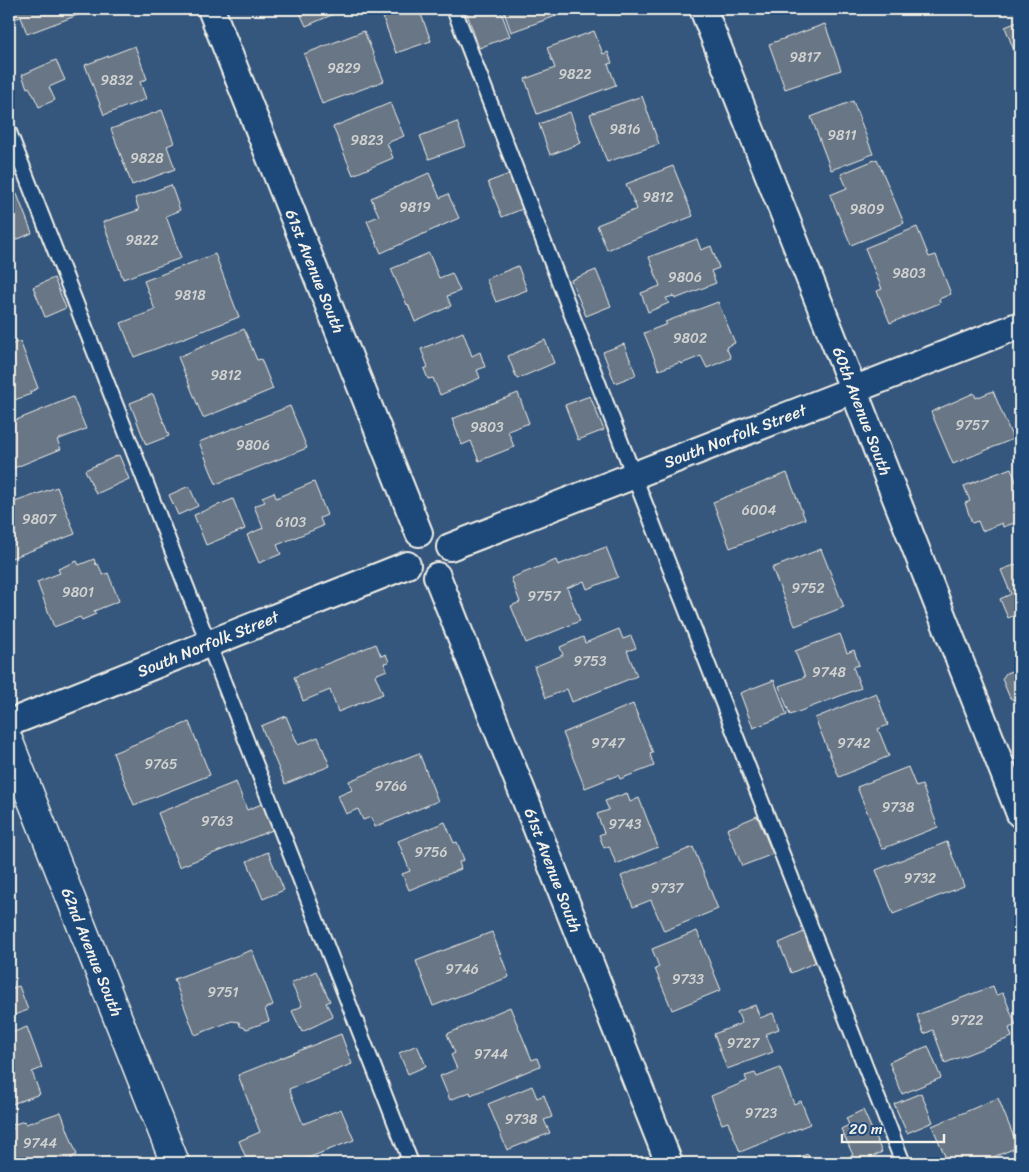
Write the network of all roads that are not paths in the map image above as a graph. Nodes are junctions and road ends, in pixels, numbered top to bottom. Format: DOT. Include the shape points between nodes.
graph roads {
  1 [pos="211,9"];
  2 [pos="454,9"];
  3 [pos="702,9"];
  4 [pos="9,132"];
  5 [pos="1020,325"];
  6 [pos="854,390"];
  7 [pos="634,476"];
  8 [pos="419,533"];
  9 [pos="450,547"];
  10 [pos="407,565"];
  11 [pos="437,576"];
  12 [pos="208,643"];
  13 [pos="9,723"];
  14 [pos="9,742"];
  15 [pos="1020,814"];
  16 [pos="176,1163"];
  17 [pos="411,1163"];
  18 [pos="668,1163"];
  19 [pos="903,1163"];
  1 -- 8 [label="street, 61st Avenue South"];
  2 -- 7 [label="lane"];
  3 -- 6 [label="street, 60th Avenue South"];
  4 -- 12 [label="lane"];
  5 -- 6 [label="street, South Norfolk Street"];
  6 -- 7 [label="street, South Norfolk Street"];
  6 -- 15 [label="street, 60th Avenue South"];
  7 -- 9 [label="street, South Norfolk Street"];
  7 -- 19 [label="lane"];
  8 -- 9 [label="street" via="438,533"];
  8 -- 10 [label="street" via="406,545"];
  9 -- 11 [label="street" via="448,565"];
  10 -- 11 [label="street" via="421,577"];
  10 -- 12 [label="street, South Norfolk Street"];
  11 -- 18 [label="street, 61st Avenue South"];
  12 -- 13 [label="street, South Norfolk Street"];
  12 -- 17 [label="lane"];
  14 -- 16 [label="street, 62nd Avenue South"];
}
